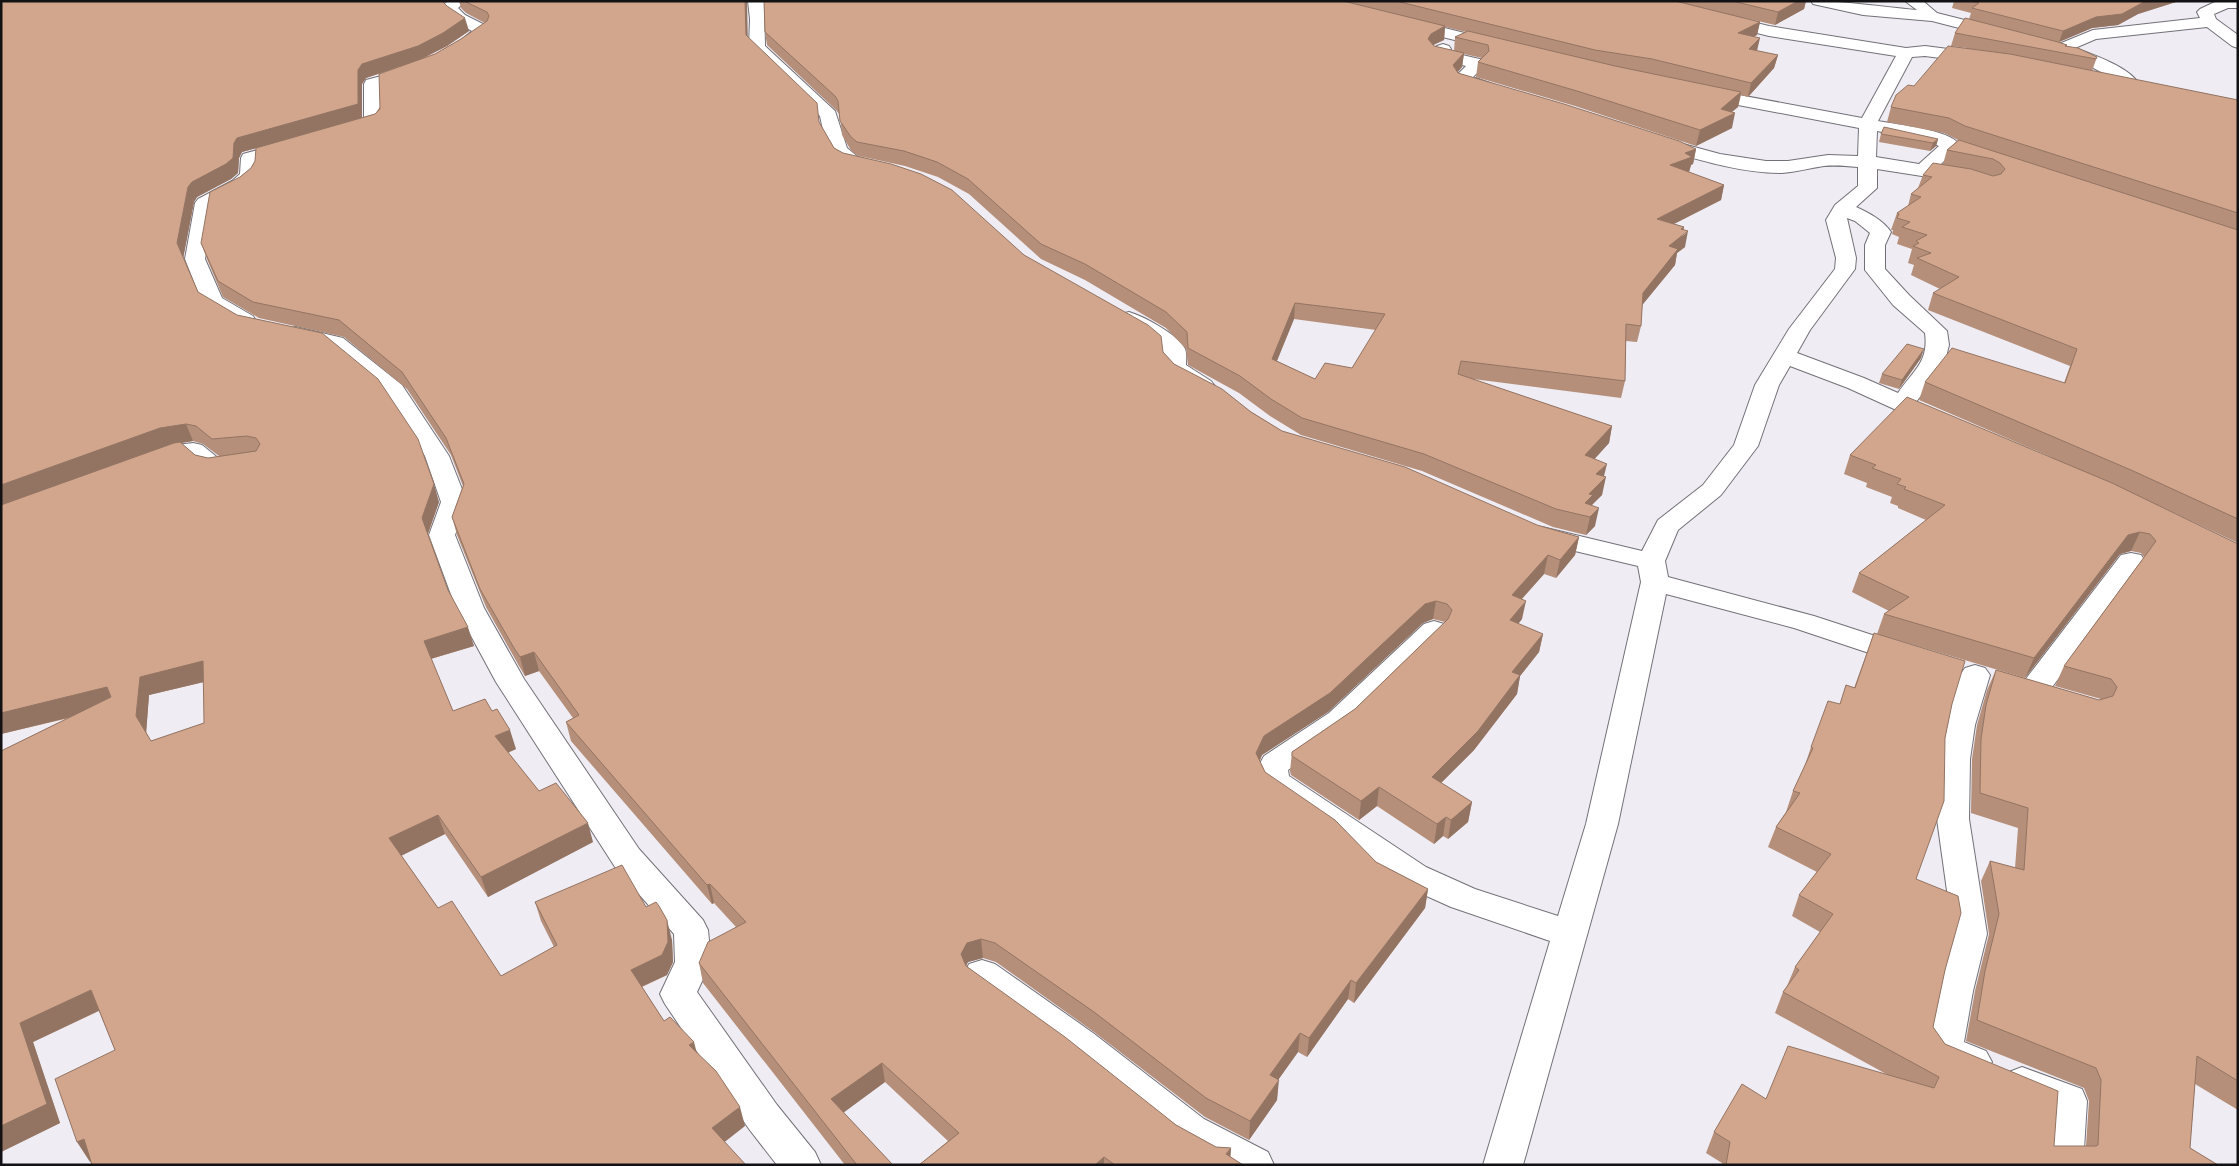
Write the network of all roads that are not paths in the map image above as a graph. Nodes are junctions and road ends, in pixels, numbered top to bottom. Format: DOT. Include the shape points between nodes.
graph roads {
  1 [pos="459,1"];
  2 [pos="756,1"];
  3 [pos="1818,1"];
  4 [pos="1912,1"];
  5 [pos="2238,2"];
  6 [pos="1864,6"];
  7 [pos="1705,16"];
  8 [pos="1932,16"];
  9 [pos="1389,20"];
  10 [pos="2210,22"];
  11 [pos="2013,37"];
  12 [pos="1464,38"];
  13 [pos="2041,44"];
  14 [pos="2238,44"];
  15 [pos="1509,49"];
  16 [pos="2060,49"];
  17 [pos="1906,53"];
  18 [pos="1997,61"];
  19 [pos="2094,79"];
  20 [pos="2132,86"];
  21 [pos="1686,89"];
  22 [pos="2152,90"];
  23 [pos="1503,92"];
  24 [pos="1868,124"];
  25 [pos="1645,138"];
  26 [pos="1950,146"];
  27 [pos="1969,152"];
  28 [pos="1867,162"];
  29 [pos="888,170"];
  30 [pos="1923,170"];
  31 [pos="1960,176"];
  32 [pos="1842,209"];
  33 [pos="1109,306"];
  34 [pos="1784,356"];
  35 [pos="1222,396"];
  36 [pos="1902,405"];
  37 [pos="1959,428"];
  38 [pos="253,462"];
  39 [pos="130,469"];
  40 [pos="1525,527"];
  41 [pos="2131,561"];
  42 [pos="1653,571"];
  43 [pos="1434,630"];
  44 [pos="1983,677"];
  45 [pos="2064,700"];
  46 [pos="1570,934"];
  47 [pos="982,974"];
  48 [pos="1509,1163"];
  49 [pos="801,1165"];
  50 [pos="1254,1165"];
  51 [pos="2063,1165"];
  1 -- 49 [label="street" via="449,7 460,18 483,30 430,67 372,84 373,123 250,158 249,176 205,203 195,259 213,302 251,325 335,342 394,390 437,456 454,502 442,536 470,608 511,682 627,858 691,930 694,962 678,994 763,1117"];
  2 -- 29 [label="street" via="758,47 829,115 831,136 844,157 852,162"];
  3 -- 6 [label="street"];
  4 -- 8 [label="street"];
  5 -- 10 [label="street" via="2226,3 2205,12"];
  6 -- 8 [label="street"];
  6 -- 17 [label="street" via="1860,21"];
  7 -- 17 [label="street" via="1769,31"];
  8 -- 11 [label="street"];
  9 -- 12 [label="street"];
  10 -- 14 [label="street"];
  10 -- 16 [label="street" via="2093,35"];
  12 -- 15 [label="street"];
  12 -- 23 [label="street" via="1437,54 1478,64 1461,80"];
  13 -- 16 [label="street"];
  16 -- 20 [label="street" via="2129,80"];
  17 -- 18 [label="street" via="1934,52"];
  17 -- 24 [label="street"];
  19 -- 20 [label="street"];
  20 -- 22 [label="street"];
  21 -- 24 [label="street" via="1750,104"];
  24 -- 26 [label="street" via="1938,139"];
  24 -- 28 [label="street"];
  25 -- 28 [label="street" via="1743,164 1782,167 1833,160"];
  26 -- 27 [label="street"];
  26 -- 30 [label="street"];
  28 -- 30 [label="street"];
  28 -- 32 [label="street" via="1870,174 1867,188"];
  30 -- 31 [label="street"];
  32 -- 34 [label="street" via="1836,220 1846,258 1845,269"];
  32 -- 36 [label="street" via="1862,217 1880,232 1875,245 1875,270 1901,300 1936,331 1938,345 1933,365"];
  33 -- 35 [label="street" via="1157,335 1174,350 1175,368 1182,374"];
  34 -- 36 [label="street" via="1856,383"];
  34 -- 42 [label="street" via="1767,385 1746,446 1712,490 1667,526"];
  36 -- 37 [label="street"];
  38 -- 39 [label="street" via="213,466 193,450"];
  40 -- 42 [label="street"];
  41 -- 44 [label="street"];
  42 -- 44 [label="street"];
  42 -- 46 [label="street" via="1602,824"];
  43 -- 46 [label="street" via="1340,720 1275,764 1272,771 1276,782 1414,876 1463,898"];
  44 -- 45 [label="street"];
  44 -- 51 [label="street" via="1960,725 1954,759 1953,819 1970,934 1944,1047 1948,1052 2068,1101"];
  46 -- 48 [label="street"];
  47 -- 50 [label="street" via="1080,1044 1190,1131"];
}
